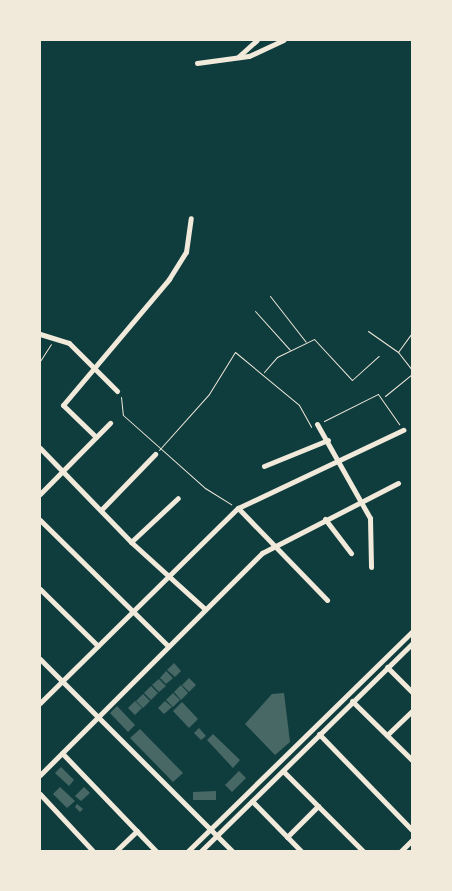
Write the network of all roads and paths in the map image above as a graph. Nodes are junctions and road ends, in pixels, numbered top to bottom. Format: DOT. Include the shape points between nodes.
graph roads {
  1 [pos="257,40"];
  2 [pos="284,40"];
  3 [pos="237,57"];
  4 [pos="197,63"];
  5 [pos="191,218"];
  6 [pos="270,296"];
  7 [pos="255,311"];
  8 [pos="368,331"];
  9 [pos="40,334"];
  10 [pos="412,334"];
  11 [pos="53,339"];
  12 [pos="307,343"];
  13 [pos="290,351"];
  14 [pos="398,352"];
  15 [pos="379,356"];
  16 [pos="40,362"];
  17 [pos="96,366"];
  18 [pos="412,370"];
  19 [pos="263,372"];
  20 [pos="412,374"];
  21 [pos="117,391"];
  22 [pos="384,396"];
  23 [pos="110,423"];
  24 [pos="317,424"];
  25 [pos="403,430"];
  26 [pos="96,437"];
  27 [pos="328,440"];
  28 [pos="163,446"];
  29 [pos="40,448"];
  30 [pos="155,454"];
  31 [pos="340,460"];
  32 [pos="264,466"];
  33 [pos="62,471"];
  34 [pos="398,483"];
  35 [pos="40,494"];
  36 [pos="178,498"];
  37 [pos="363,501"];
  38 [pos="238,508"];
  39 [pos="101,510"];
  40 [pos="325,519"];
  41 [pos="40,520"];
  42 [pos="131,542"];
  43 [pos="272,546"];
  44 [pos="352,553"];
  45 [pos="371,567"];
  46 [pos="168,577"];
  47 [pos="40,588"];
  48 [pos="327,600"];
  49 [pos="206,609"];
  50 [pos="134,611"];
  51 [pos="412,632"];
  52 [pos="412,644"];
  53 [pos="98,646"];
  54 [pos="168,646"];
  55 [pos="40,659"];
  56 [pos="387,667"];
  57 [pos="62,681"];
  58 [pos="412,692"];
  59 [pos="352,701"];
  60 [pos="40,703"];
  61 [pos="412,711"];
  62 [pos="99,716"];
  63 [pos="319,734"];
  64 [pos="387,735"];
  65 [pos="62,753"];
  66 [pos="412,760"];
  67 [pos="283,771"];
  68 [pos="40,775"];
  69 [pos="40,794"];
  70 [pos="252,801"];
  71 [pos="318,806"];
  72 [pos="210,829"];
  73 [pos="412,830"];
  74 [pos="137,831"];
  75 [pos="217,836"];
  76 [pos="288,837"];
  77 [pos="412,840"];
  78 [pos="93,851"];
  79 [pos="116,851"];
  80 [pos="156,851"];
  81 [pos="188,851"];
  82 [pos="201,851"];
  83 [pos="232,851"];
  84 [pos="301,851"];
  85 [pos="363,851"];
  86 [pos="401,851"];
  1 -- 3 [label="street"];
  2 -- 3 [label="street" via="249,56"];
  3 -- 4 [label="street"];
  5 -- 17 [label="street" via="186,252"];
  6 -- 12 [label="path"];
  7 -- 13 [label="path"];
  8 -- 14 [label="path"];
  9 -- 11 [label="street"];
  10 -- 14 [label="path"];
  11 -- 16 [label="path"];
  11 -- 17 [label="street" via="69,343"];
  12 -- 13 [label="path"];
  12 -- 15 [label="path" via="314,339 352,380"];
  13 -- 19 [label="path"];
  14 -- 18 [label="path"];
  17 -- 21 [label="street"];
  17 -- 26 [label="street" via="63,405"];
  19 -- 24 [label="path" via="299,405 310,427"];
  19 -- 28 [label="path" via="234,352 209,394"];
  20 -- 22 [label="path"];
  21 -- 28 [label="path" via="123,415"];
  22 -- 24 [label="path" via="378,394"];
  22 -- 25 [label="path"];
  23 -- 26 [label="street"];
  24 -- 27 [label="street"];
  25 -- 31 [label="street"];
  26 -- 33 [label="street"];
  27 -- 31 [label="street"];
  27 -- 32 [label="street"];
  28 -- 30 [label="path"];
  28 -- 38 [label="path" via="205,488"];
  29 -- 33 [label="street"];
  30 -- 39 [label="street"];
  31 -- 37 [label="street"];
  31 -- 38 [label="street"];
  33 -- 35 [label="street"];
  33 -- 39 [label="street"];
  34 -- 37 [label="street"];
  36 -- 42 [label="street"];
  37 -- 40 [label="street"];
  37 -- 45 [label="street" via="372,531"];
  38 -- 43 [label="street"];
  38 -- 46 [label="street"];
  39 -- 42 [label="street"];
  40 -- 43 [label="street"];
  40 -- 44 [label="street"];
  41 -- 50 [label="street"];
  42 -- 46 [label="street"];
  43 -- 48 [label="street"];
  43 -- 49 [label="street"];
  46 -- 49 [label="street"];
  46 -- 50 [label="street"];
  47 -- 53 [label="street"];
  49 -- 54 [label="street"];
  50 -- 53 [label="street"];
  50 -- 54 [label="street"];
  51 -- 72 [label="street"];
  52 -- 56 [label="street"];
  53 -- 57 [label="street"];
  54 -- 62 [label="street"];
  55 -- 57 [label="street"];
  56 -- 58 [label="street"];
  56 -- 59 [label="street"];
  57 -- 60 [label="street"];
  57 -- 62 [label="street"];
  59 -- 63 [label="street"];
  59 -- 64 [label="street"];
  61 -- 64 [label="street"];
  62 -- 65 [label="street"];
  62 -- 72 [label="street"];
  63 -- 67 [label="street"];
  63 -- 73 [label="street"];
  64 -- 66 [label="street"];
  65 -- 68 [label="street"];
  65 -- 74 [label="street"];
  67 -- 70 [label="street"];
  67 -- 71 [label="street"];
  69 -- 78 [label="street"];
  70 -- 75 [label="street"];
  70 -- 76 [label="street"];
  71 -- 76 [label="street"];
  71 -- 85 [label="street"];
  72 -- 75 [label="street"];
  72 -- 81 [label="street"];
  74 -- 79 [label="street"];
  74 -- 80 [label="street"];
  75 -- 82 [label="street"];
  75 -- 83 [label="street"];
  76 -- 84 [label="street"];
  77 -- 86 [label="street"];
}
